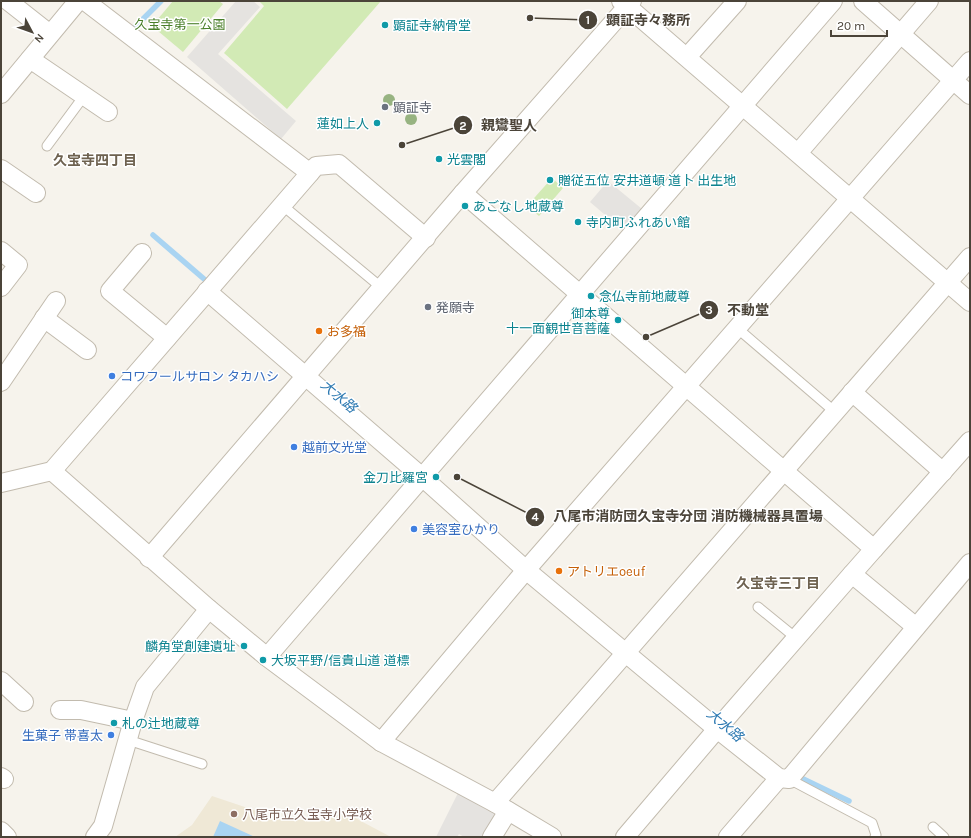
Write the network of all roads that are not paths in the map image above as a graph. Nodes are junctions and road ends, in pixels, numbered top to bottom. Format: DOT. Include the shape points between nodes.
graph roads {
  1 [pos="7,1"];
  2 [pos="78,1"];
  3 [pos="84,1"];
  4 [pos="737,1"];
  5 [pos="833,1"];
  6 [pos="862,1"];
  7 [pos="929,1"];
  8 [pos="627,3"];
  9 [pos="1,6"];
  10 [pos="50,34"];
  11 [pos="900,34"];
  12 [pos="687,57"];
  13 [pos="30,59"];
  14 [pos="970,61"];
  15 [pos="953,80"];
  16 [pos="1,94"];
  17 [pos="970,95"];
  18 [pos="84,96"];
  19 [pos="743,105"];
  20 [pos="108,112"];
  21 [pos="47,146"];
  22 [pos="798,153"];
  23 [pos="1,169"];
  24 [pos="310,173"];
  25 [pos="36,193"];
  26 [pos="463,193"];
  27 [pos="850,197"];
  28 [pos="282,205"];
  29 [pos="426,238"];
  30 [pos="1,251"];
  31 [pos="142,253"];
  32 [pos="970,257"];
  33 [pos="948,282"];
  34 [pos="1,287"];
  35 [pos="382,288"];
  36 [pos="207,291"];
  37 [pos="579,293"];
  38 [pos="56,300"];
  39 [pos="970,302"];
  40 [pos="44,318"];
  41 [pos="737,328"];
  42 [pos="167,338"];
  43 [pos="87,350"];
  44 [pos="305,376"];
  45 [pos="1,382"];
  46 [pos="686,387"];
  47 [pos="852,392"];
  48 [pos="835,412"];
  49 [pos="970,441"];
  50 [pos="784,471"];
  51 [pos="52,472"];
  52 [pos="942,472"];
  53 [pos="421,476"];
  54 [pos="1,483"];
  55 [pos="874,549"];
  56 [pos="149,558"];
  57 [pos="970,563"];
  58 [pos="526,570"];
  59 [pos="852,574"];
  60 [pos="758,607"];
  61 [pos="209,609"];
  62 [pos="916,627"];
  63 [pos="796,638"];
  64 [pos="625,652"];
  65 [pos="267,657"];
  66 [pos="3,685"];
  67 [pos="24,702"];
  68 [pos="60,710"];
  69 [pos="133,721"];
  70 [pos="717,729"];
  71 [pos="128,740"];
  72 [pos="381,742"];
  73 [pos="202,764"];
  74 [pos="784,779"];
  75 [pos="501,807"];
  76 [pos="933,827"];
  77 [pos="1,831"];
  78 [pos="7,837"];
  79 [pos="95,837"];
  80 [pos="492,837"];
  81 [pos="552,837"];
  82 [pos="625,837"];
  83 [pos="728,837"];
  84 [pos="875,837"];
  85 [pos="944,837"];
  1 -- 9 [label="street"];
  1 -- 10 [label="street"];
  2 -- 10 [label="street"];
  3 -- 24 [label="street"];
  4 -- 12 [label="street"];
  5 -- 19 [label="street"];
  6 -- 11 [label="street"];
  7 -- 11 [label="street"];
  8 -- 12 [label="street"];
  8 -- 26 [label="street"];
  10 -- 13 [label="street"];
  11 -- 15 [label="street"];
  11 -- 22 [label="street"];
  12 -- 19 [label="street"];
  13 -- 16 [label="street"];
  13 -- 18 [label="street"];
  14 -- 15 [label="street"];
  15 -- 17 [label="street"];
  15 -- 27 [label="street"];
  18 -- 20 [label="street"];
  18 -- 21 [label="lane"];
  19 -- 22 [label="street"];
  19 -- 37 [label="street"];
  22 -- 27 [label="street"];
  23 -- 25 [label="street"];
  24 -- 28 [label="street"];
  24 -- 29 [label="street" via="316,166 339,164"];
  26 -- 29 [label="street"];
  26 -- 37 [label="street"];
  27 -- 33 [label="street"];
  27 -- 41 [label="street"];
  28 -- 35 [label="lane"];
  28 -- 36 [label="street"];
  29 -- 35 [label="street"];
  30 -- 34 [label="street" via="18,265"];
  31 -- 42 [label="street" via="110,291"];
  32 -- 33 [label="street"];
  33 -- 39 [label="street"];
  33 -- 47 [label="street"];
  35 -- 44 [label="street"];
  36 -- 42 [label="street"];
  36 -- 44 [label="street"];
  37 -- 46 [label="street"];
  37 -- 53 [label="street"];
  38 -- 40 [label="street"];
  40 -- 43 [label="street"];
  40 -- 45 [label="street"];
  41 -- 46 [label="street"];
  41 -- 48 [label="lane"];
  42 -- 51 [label="street"];
  44 -- 53 [label="street"];
  44 -- 56 [label="street"];
  46 -- 50 [label="street"];
  46 -- 58 [label="street"];
  47 -- 48 [label="street"];
  47 -- 52 [label="street"];
  48 -- 50 [label="street"];
  49 -- 52 [label="street"];
  50 -- 55 [label="street"];
  50 -- 64 [label="street"];
  51 -- 54 [label="street"];
  51 -- 56 [label="street"];
  52 -- 55 [label="street"];
  53 -- 58 [label="street"];
  53 -- 65 [label="street"];
  55 -- 59 [label="street"];
  56 -- 61 [label="street"];
  57 -- 62 [label="street"];
  58 -- 64 [label="street"];
  58 -- 72 [label="street"];
  59 -- 62 [label="street"];
  59 -- 63 [label="street"];
  60 -- 63 [label="lane"];
  61 -- 65 [label="street"];
  61 -- 69 [label="street" via="145,687"];
  62 -- 74 [label="street"];
  63 -- 70 [label="street"];
  64 -- 70 [label="street"];
  64 -- 75 [label="street"];
  65 -- 72 [label="street"];
  66 -- 67 [label="street"];
  68 -- 69 [label="street" via="81,710"];
  69 -- 71 [label="street"];
  70 -- 74 [label="street"];
  70 -- 82 [label="street"];
  71 -- 73 [label="lane"];
  71 -- 79 [label="street" via="103,826"];
  72 -- 75 [label="street"];
  74 -- 83 [label="street"];
  74 -- 84 [label="lane" via="872,823"];
  75 -- 80 [label="street"];
  75 -- 81 [label="street"];
  76 -- 85 [label="lane"];
  77 -- 78 [label="street"];
}
